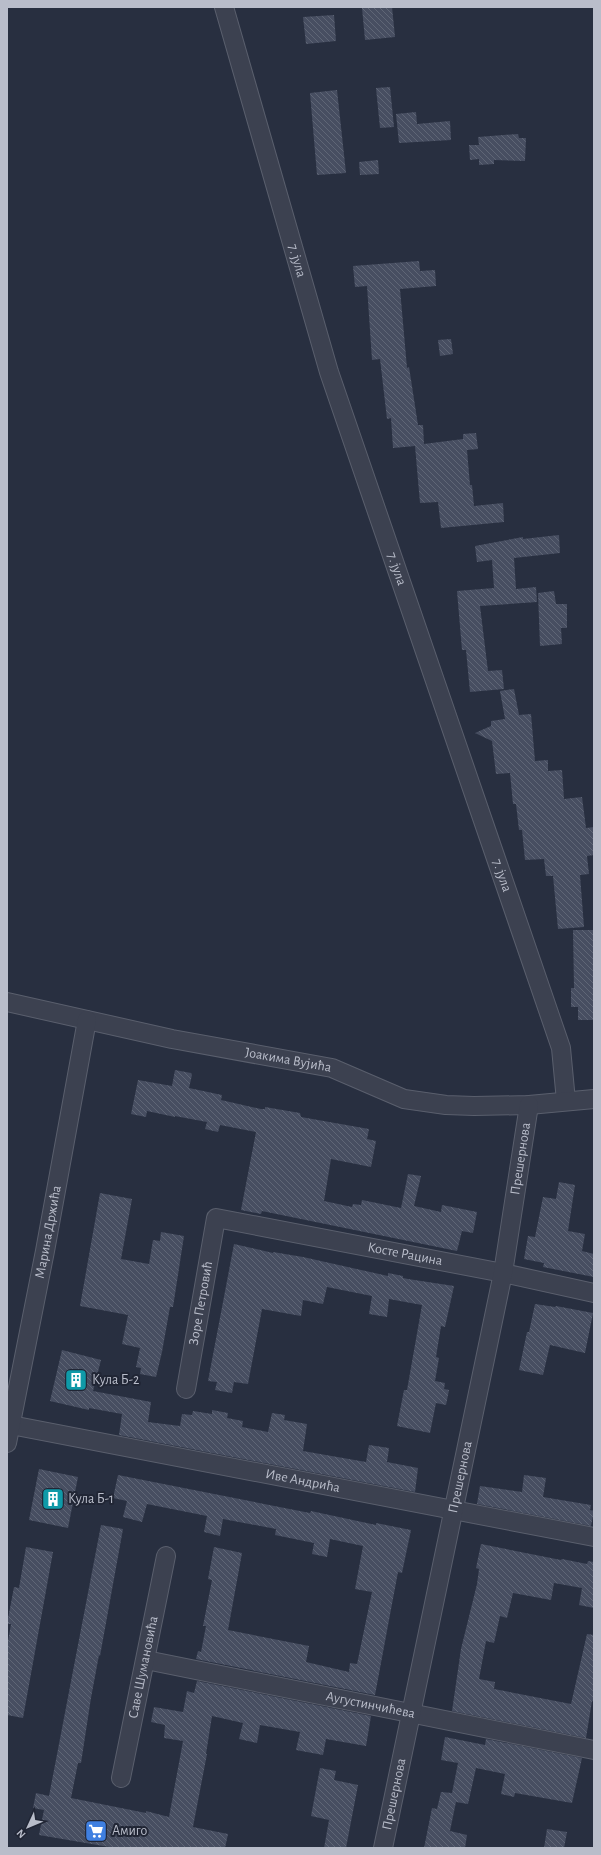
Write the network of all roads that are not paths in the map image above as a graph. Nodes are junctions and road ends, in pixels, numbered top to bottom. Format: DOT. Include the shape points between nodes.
graph roads {
  1 [pos="224,7"];
  2 [pos="7,1002"];
  3 [pos="87,1020"];
  4 [pos="594,1099"];
  5 [pos="566,1101"];
  6 [pos="529,1105"];
  7 [pos="216,1218"];
  8 [pos="503,1273"];
  9 [pos="594,1293"];
  10 [pos="186,1389"];
  11 [pos="11,1425"];
  12 [pos="7,1443"];
  13 [pos="454,1511"];
  14 [pos="594,1537"];
  15 [pos="166,1556"];
  16 [pos="146,1660"];
  17 [pos="411,1712"];
  18 [pos="594,1750"];
  19 [pos="121,1778"];
  20 [pos="383,1848"];
  1 -- 5 [label="street, 7. јула" via="329,372 561,1048"];
  2 -- 3 [label="street, Јоакима Вујића"];
  3 -- 6 [label="street, Јоакима Вујића" via="172,1039 332,1068 404,1099 446,1105"];
  3 -- 11 [label="street, Марина Држића"];
  4 -- 5 [label="street"];
  5 -- 6 [label="street, Јоакима Вујића"];
  6 -- 8 [label="street, Прешернова"];
  7 -- 8 [label="street, Косте Рацина"];
  7 -- 10 [label="street, Зоре Петровић"];
  8 -- 9 [label="street, Косте Рацина"];
  8 -- 13 [label="street, Прешернова"];
  11 -- 12 [label="street, Марина Држића"];
  11 -- 13 [label="street, Иве Андрића"];
  13 -- 14 [label="street, Иве Андрића"];
  13 -- 17 [label="street, Прешернова"];
  15 -- 16 [label="street, Саве Шумановића"];
  16 -- 17 [label="street, Аугустинчићева"];
  16 -- 19 [label="street, Саве Шумановића"];
  17 -- 18 [label="street, Аугустинчићева"];
  17 -- 20 [label="street, Прешернова"];
}
